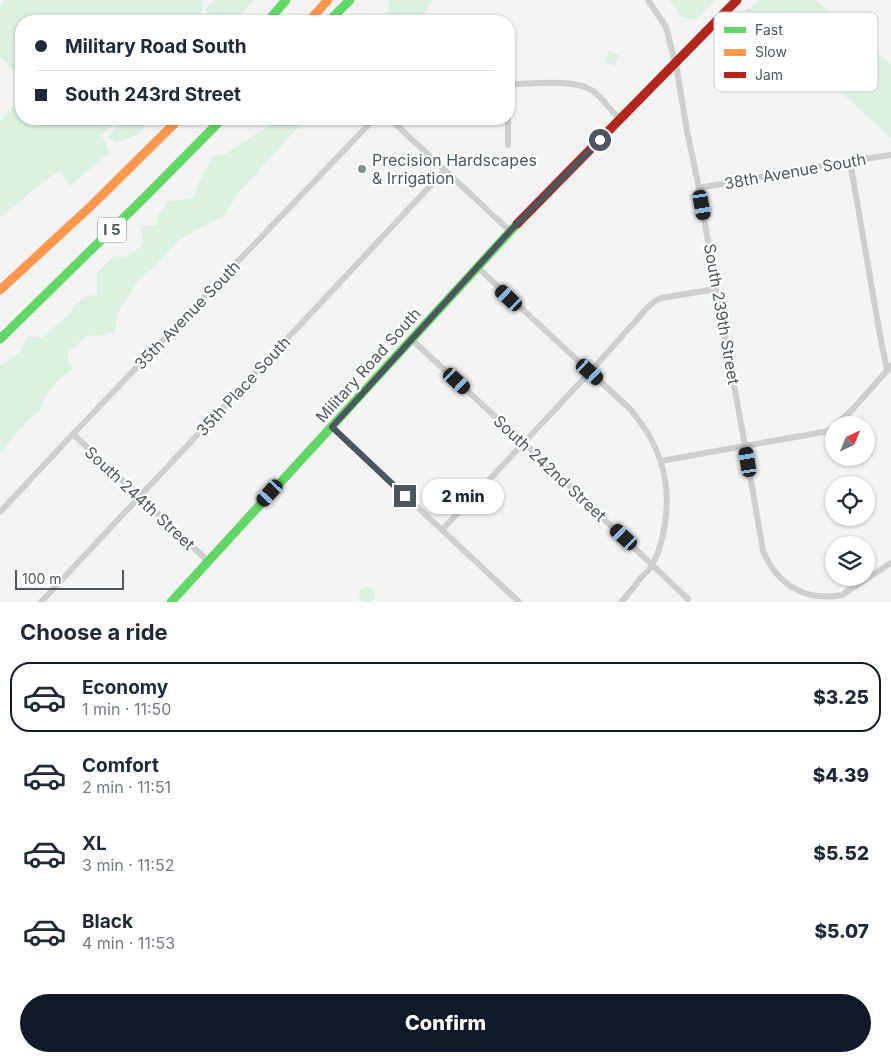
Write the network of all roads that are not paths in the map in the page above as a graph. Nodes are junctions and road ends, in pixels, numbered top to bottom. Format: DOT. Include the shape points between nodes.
graph roads {
  1 [pos="284,0"];
  2 [pos="328,0"];
  3 [pos="350,0"];
  4 [pos="648,0"];
  5 [pos="736,0"];
  6 [pos="724,12"];
  7 [pos="273,15"];
  8 [pos="314,15"];
  9 [pos="335,15"];
  10 [pos="714,23"];
  11 [pos="675,63"];
  12 [pos="515,84"];
  13 [pos="620,120"];
  14 [pos="173,125"];
  15 [pos="216,125"];
  16 [pos="368,125"];
  17 [pos="396,125"];
  18 [pos="508,125"];
  19 [pos="508,145"];
  20 [pos="891,155"];
  21 [pos="850,161"];
  22 [pos="445,170"];
  23 [pos="699,188"];
  24 [pos="510,231"];
  25 [pos="476,268"];
  26 [pos="716,289"];
  27 [pos="0,290"];
  28 [pos="0,339"];
  29 [pos="412,339"];
  30 [pos="889,368"];
  31 [pos="590,372"];
  32 [pos="845,416"];
  33 [pos="332,427"];
  34 [pos="825,432"];
  35 [pos="72,434"];
  36 [pos="524,443"];
  37 [pos="745,445"];
  38 [pos="661,461"];
  39 [pos="139,496"];
  40 [pos="0,512"];
  41 [pos="442,530"];
  42 [pos="208,561"];
  43 [pos="891,563"];
  44 [pos="652,564"];
  45 [pos="688,599"];
  46 [pos="41,602"];
  47 [pos="171,602"];
  48 [pos="519,602"];
  49 [pos="621,602"];
  1 -- 7 [label="main road"];
  2 -- 8 [label="main road"];
  3 -- 9 [label="main road"];
  4 -- 11 [label="street, South 239th Street" via="666,27"];
  5 -- 6 [label="main road, Military Road South"];
  10 -- 11 [label="main road, Military Road South"];
  11 -- 13 [label="main road, Military Road South"];
  11 -- 23 [label="street, South 239th Street"];
  12 -- 13 [label="street" via="582,85 596,94"];
  13 -- 24 [label="main road, Military Road South"];
  14 -- 27 [label="main road, I 5"];
  15 -- 28 [label="main road, I 5"];
  16 -- 35 [label="street, 35th Avenue South"];
  17 -- 22 [label="street"];
  18 -- 19 [label="street"];
  20 -- 21 [label="street, 38th Avenue South"];
  21 -- 23 [label="street, 38th Avenue South"];
  21 -- 30 [label="street" via="881,341"];
  22 -- 24 [label="street"];
  22 -- 39 [label="street, 35th Place South"];
  23 -- 26 [label="street, South 239th Street"];
  24 -- 25 [label="main road, Military Road South"];
  25 -- 29 [label="main road, Military Road South"];
  25 -- 31 [label="street"];
  26 -- 31 [label="street" via="654,302"];
  26 -- 37 [label="street, South 239th Street"];
  29 -- 33 [label="main road, Military Road South"];
  29 -- 36 [label="street, South 242nd Street"];
  30 -- 32 [label="street"];
  31 -- 36 [label="street"];
  31 -- 38 [label="street" via="637,417"];
  33 -- 41 [label="street"];
  33 -- 42 [label="main road, Military Road South"];
  34 -- 37 [label="street"];
  35 -- 39 [label="street, South 244th Street"];
  35 -- 40 [label="street, 35th Avenue South"];
  36 -- 41 [label="street"];
  36 -- 44 [label="street, South 242nd Street"];
  37 -- 38 [label="street"];
  37 -- 43 [label="street, South 239th Street" via="763,551 776,575 798,592 814,598 835,597"];
  38 -- 44 [label="street" via="667,506 661,542"];
  39 -- 42 [label="street, South 244th Street"];
  39 -- 46 [label="street, 35th Place South"];
  41 -- 48 [label="street"];
  42 -- 47 [label="main road, Military Road South"];
  44 -- 45 [label="street, South 242nd Street"];
  44 -- 49 [label="street"];
}
